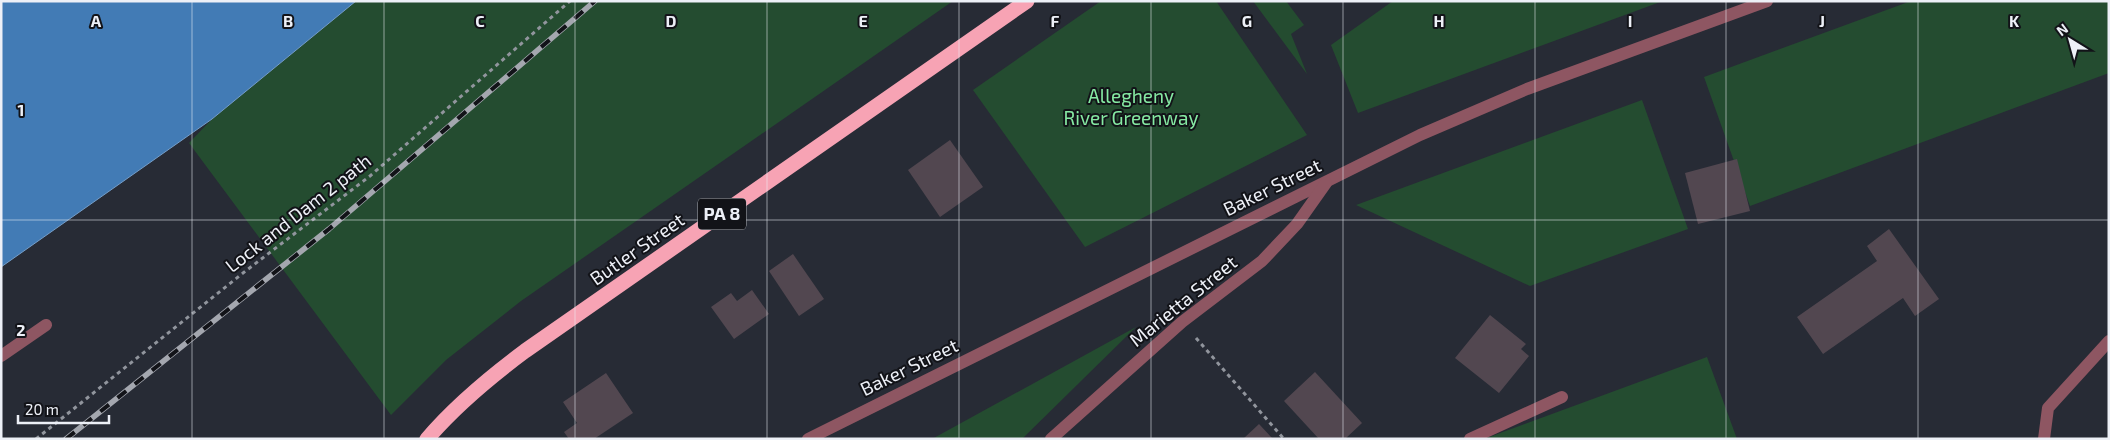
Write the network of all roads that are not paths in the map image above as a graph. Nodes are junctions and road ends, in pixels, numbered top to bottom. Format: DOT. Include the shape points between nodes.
graph roads {
  1 [pos="1027,1"];
  2 [pos="1767,1"];
  3 [pos="1327,181"];
  4 [pos="46,325"];
  5 [pos="2109,342"];
  6 [pos="1,356"];
  7 [pos="1562,397"];
  8 [pos="427,439"];
  9 [pos="808,439"];
  10 [pos="1051,439"];
  11 [pos="1470,439"];
  12 [pos="2044,439"];
  1 -- 8 [label="highway, Butler Street / PA 8" via="525,351 489,378"];
  2 -- 3 [label="street, Baker Street" via="1527,89 1471,112"];
  3 -- 9 [label="street, Baker Street"];
  3 -- 10 [label="street, Marietta Street" via="1297,224 1262,261 1182,322"];
  4 -- 6 [label="street"];
  5 -- 12 [label="street" via="2048,408"];
  7 -- 11 [label="street"];
}
